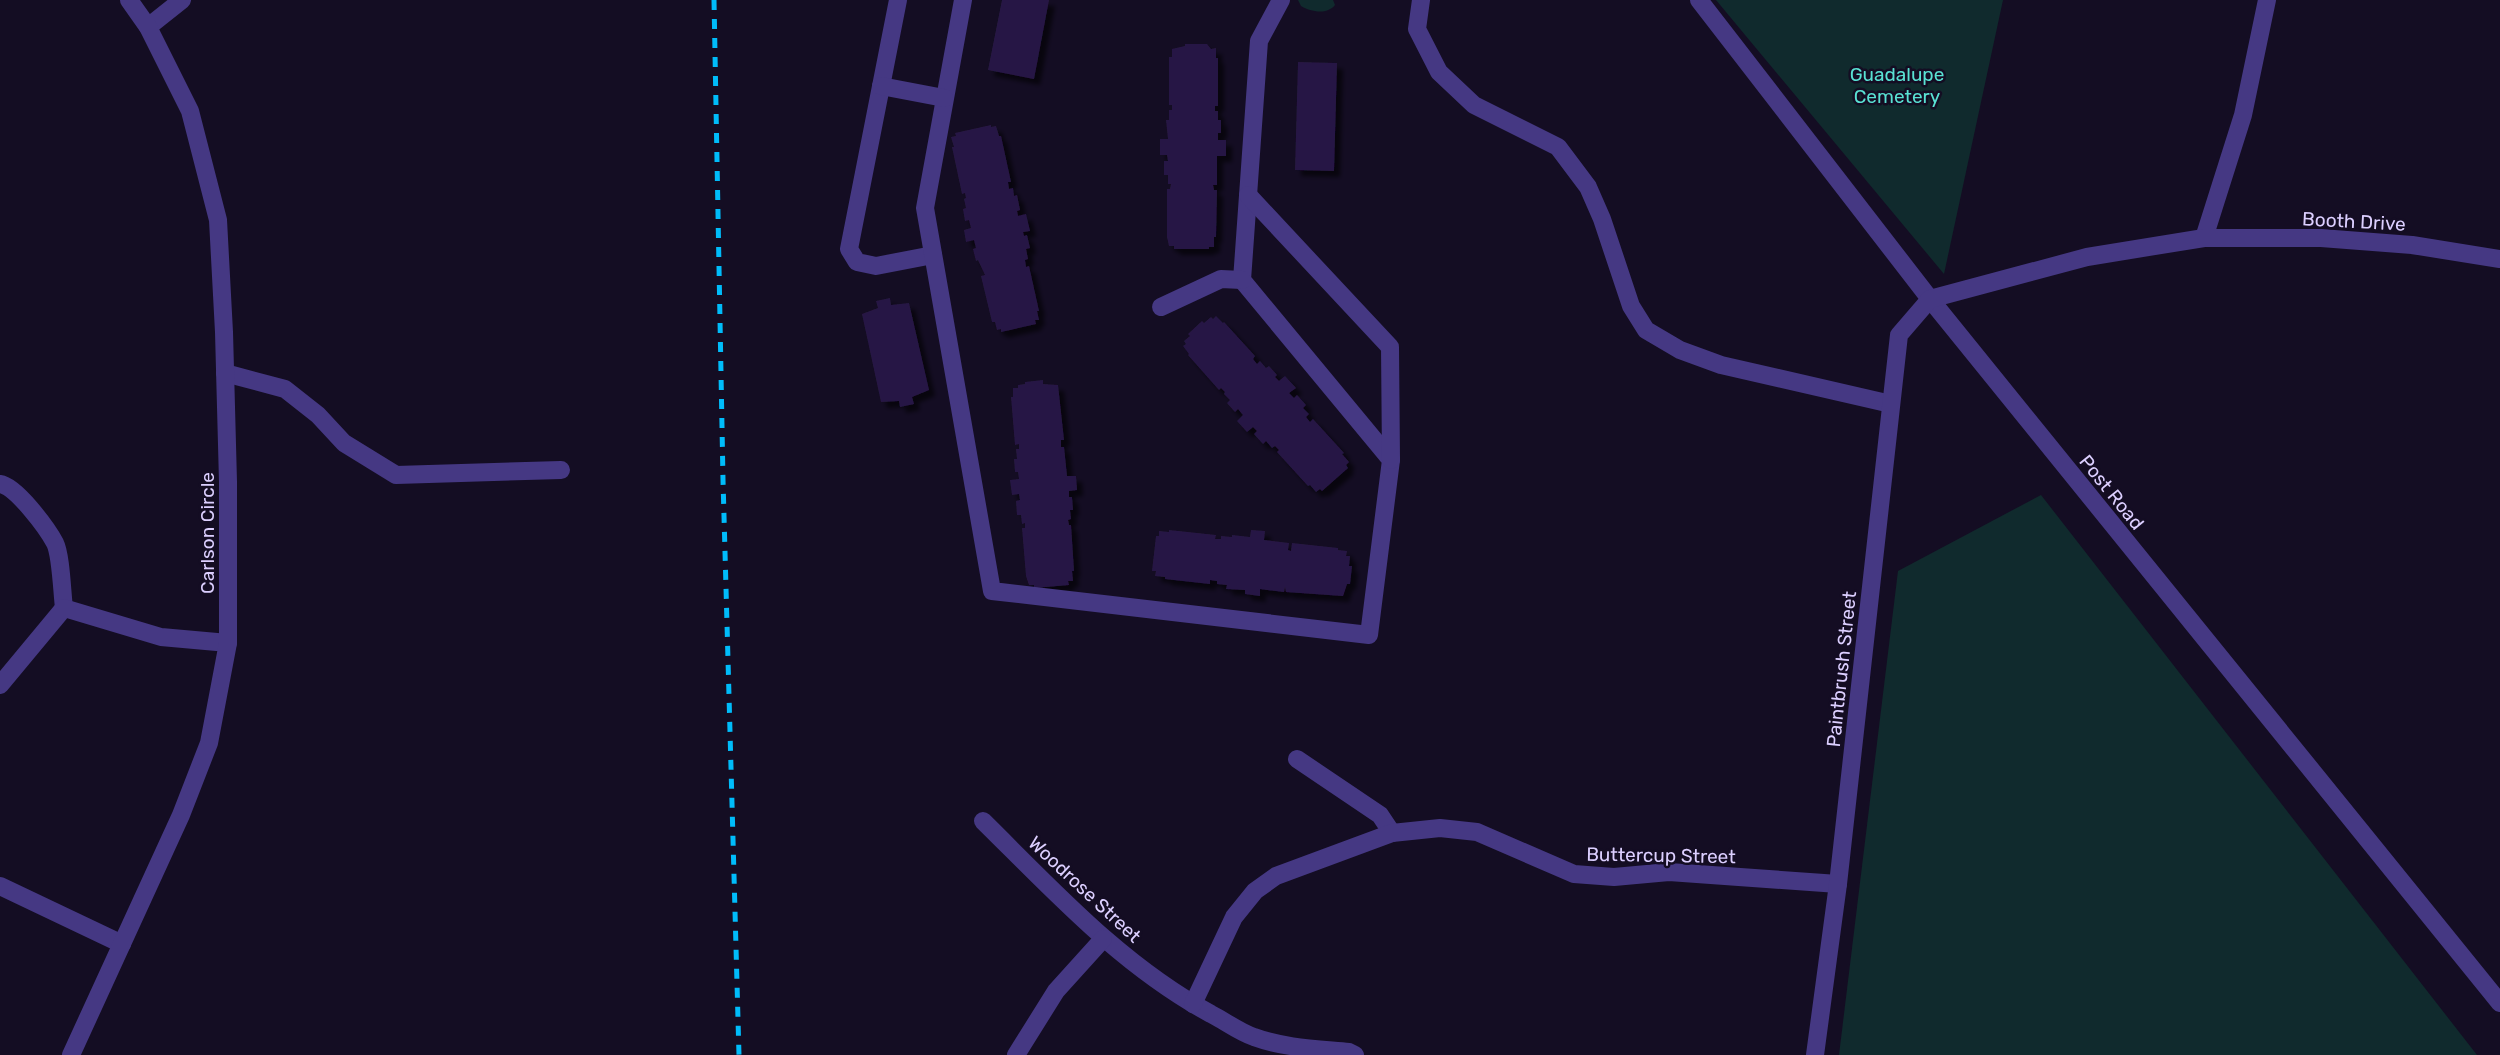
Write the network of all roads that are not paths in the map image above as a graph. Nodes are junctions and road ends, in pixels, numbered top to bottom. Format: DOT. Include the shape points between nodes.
graph roads {
  1 [pos="129,0"];
  2 [pos="182,0"];
  3 [pos="898,0"];
  4 [pos="963,0"];
  5 [pos="1281,0"];
  6 [pos="1422,0"];
  7 [pos="1699,0"];
  8 [pos="2267,0"];
  9 [pos="148,27"];
  10 [pos="881,86"];
  11 [pos="944,98"];
  12 [pos="1248,195"];
  13 [pos="2204,238"];
  14 [pos="933,255"];
  15 [pos="2500,259"];
  16 [pos="1241,279"];
  17 [pos="1930,299"];
  18 [pos="1161,307"];
  19 [pos="225,373"];
  20 [pos="1891,404"];
  21 [pos="1391,460"];
  22 [pos="561,470"];
  23 [pos="0,484"];
  24 [pos="64,608"];
  25 [pos="228,643"];
  26 [pos="0,685"];
  27 [pos="1297,759"];
  28 [pos="983,821"];
  29 [pos="1392,833"];
  30 [pos="1838,884"];
  31 [pos="0,886"];
  32 [pos="1103,939"];
  33 [pos="122,944"];
  34 [pos="2500,1003"];
  35 [pos="1193,1004"];
  36 [pos="71,1055"];
  37 [pos="1016,1055"];
  38 [pos="1354,1055"];
  39 [pos="1815,1055"];
  1 -- 9 [label="street, Carlson Circle"];
  2 -- 9 [label="street"];
  3 -- 10 [label="street"];
  4 -- 11 [label="street"];
  5 -- 12 [label="street" via="1259,41"];
  6 -- 20 [label="street" via="1417,29 1439,72 1474,105 1558,147 1588,187 1631,306 1646,330 1680,350 1721,365"];
  7 -- 17 [label="street, Post Road"];
  8 -- 13 [label="street" via="2243,115"];
  9 -- 19 [label="street, Carlson Circle" via="190,111 218,220"];
  10 -- 11 [label="street"];
  10 -- 14 [label="street" via="849,249 858,262 876,266"];
  11 -- 14 [label="street" via="925,208"];
  12 -- 16 [label="street"];
  12 -- 21 [label="street" via="1390,347"];
  13 -- 15 [label="street, Booth Drive" via="2321,238 2412,245"];
  13 -- 17 [label="street, Booth Drive" via="2087,257"];
  14 -- 21 [label="street" via="992,590 1369,635"];
  16 -- 18 [label="street" via="1221,279"];
  16 -- 21 [label="street"];
  17 -- 20 [label="street, Paintbrush Street" via="1899,335"];
  17 -- 34 [label="street, Post Road"];
  19 -- 22 [label="street" via="285,389 344,443 396,475"];
  19 -- 25 [label="street, Carlson Circle"];
  20 -- 30 [label="street, Paintbrush Street"];
  23 -- 24 [label="street" via="7,485 33,512 56,545"];
  24 -- 25 [label="street" via="161,637"];
  24 -- 26 [label="street"];
  25 -- 33 [label="street, Carlson Circle" via="209,743"];
  27 -- 29 [label="street" via="1380,815"];
  28 -- 32 [label="street, Woodrose Street"];
  29 -- 30 [label="street, Buttercup Street" via="1440,828 1477,832 1574,874 1614,877 1669,872"];
  29 -- 35 [label="street, Buttercup Street" via="1276,876 1255,891 1234,917"];
  30 -- 39 [label="street, Paintbrush Street"];
  31 -- 33 [label="street"];
  32 -- 35 [label="street, Woodrose Street"];
  32 -- 37 [label="street" via="1056,992"];
  33 -- 36 [label="street, Carlson Circle"];
  35 -- 38 [label="street, Woodrose Street" via="1254,1037"];
}
